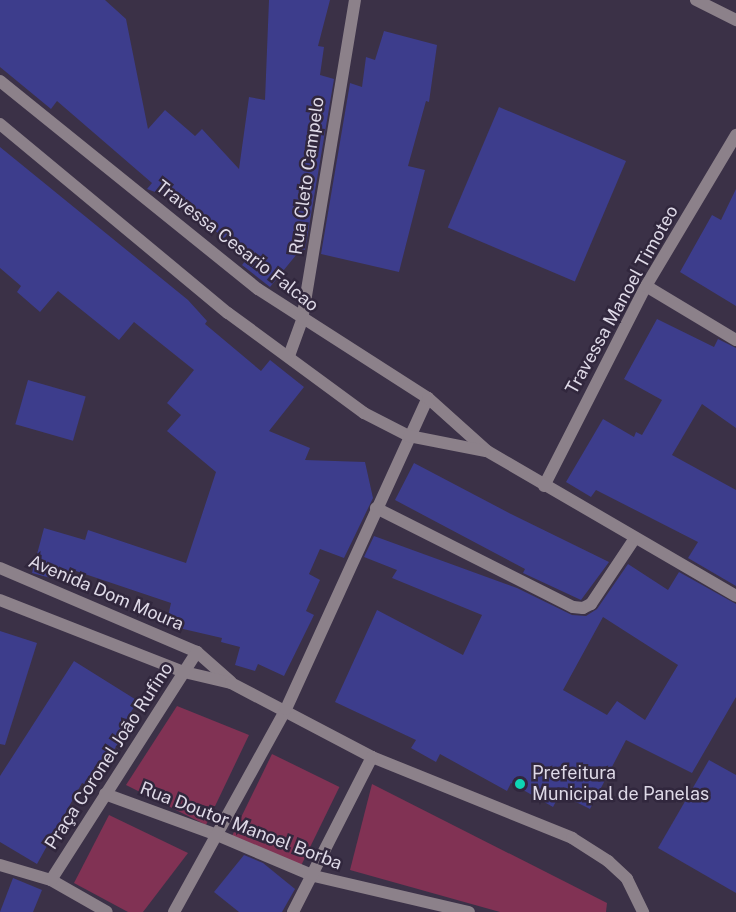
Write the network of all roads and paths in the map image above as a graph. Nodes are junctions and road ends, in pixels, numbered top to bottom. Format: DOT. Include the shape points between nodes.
graph roads {
  1 [pos="355,0"];
  2 [pos="696,0"];
  3 [pos="736,20"];
  4 [pos="0,81"];
  5 [pos="0,124"];
  6 [pos="736,135"];
  7 [pos="646,286"];
  8 [pos="302,320"];
  9 [pos="736,340"];
  10 [pos="289,356"];
  11 [pos="428,398"];
  12 [pos="409,436"];
  13 [pos="487,451"];
  14 [pos="544,486"];
  15 [pos="376,508"];
  16 [pos="635,538"];
  17 [pos="0,568"];
  18 [pos="736,596"];
  19 [pos="0,600"];
  20 [pos="197,652"];
  21 [pos="184,672"];
  22 [pos="231,682"];
  23 [pos="286,709"];
  24 [pos="372,757"];
  25 [pos="105,794"];
  26 [pos="217,835"];
  27 [pos="0,865"];
  28 [pos="314,876"];
  29 [pos="51,880"];
  30 [pos="106,912"];
  31 [pos="174,912"];
  32 [pos="293,912"];
  33 [pos="470,912"];
  34 [pos="643,912"];
  1 -- 8 [label="street, Rua Cleto Campelo"];
  2 -- 3 [label="street"];
  4 -- 8 [label="street, Travessa Cesario Falcao"];
  5 -- 10 [label="street, Travessa Cesario Falcao" via="228,313"];
  6 -- 7 [label="street, Travessa Manoel Timoteo"];
  7 -- 9 [label="street"];
  7 -- 14 [label="street, Travessa Manoel Timoteo"];
  8 -- 10 [label="street, Rua Cleto Campelo"];
  8 -- 11 [label="street, Travessa Cesario Falcao"];
  10 -- 12 [label="street, Travessa Cesario Falcao" via="364,413"];
  11 -- 12 [label="street"];
  11 -- 13 [label="street, Travessa Cesario Falcao"];
  12 -- 13 [label="street, Travessa Cesario Falcao"];
  12 -- 15 [label="street"];
  13 -- 14 [label="street, Travessa Cesario Falcao"];
  14 -- 16 [label="street, Travessa Cesario Falcao"];
  15 -- 16 [label="street" via="573,608 591,604"];
  15 -- 23 [label="street"];
  16 -- 18 [label="street, Travessa Cesario Falcao"];
  17 -- 20 [label="street, Avenida Dom Moura"];
  19 -- 21 [label="street"];
  20 -- 21 [label="street, Praça Coronel João Rufino"];
  20 -- 22 [label="street, Avenida Dom Moura"];
  21 -- 22 [label="street"];
  21 -- 25 [label="street, Praça Coronel João Rufino"];
  22 -- 23 [label="street"];
  23 -- 24 [label="street"];
  23 -- 26 [label="street"];
  24 -- 28 [label="street"];
  24 -- 34 [label="street" via="572,838 608,861 627,879"];
  25 -- 26 [label="street, Rua Doutor Manoel Borba"];
  25 -- 29 [label="street, Praça Coronel João Rufino"];
  26 -- 28 [label="street, Rua Doutor Manoel Borba"];
  26 -- 31 [label="street"];
  27 -- 29 [label="street"];
  28 -- 32 [label="street"];
  28 -- 33 [label="street, Rua Doutor Manoel Borba"];
  29 -- 30 [label="street"];
}
